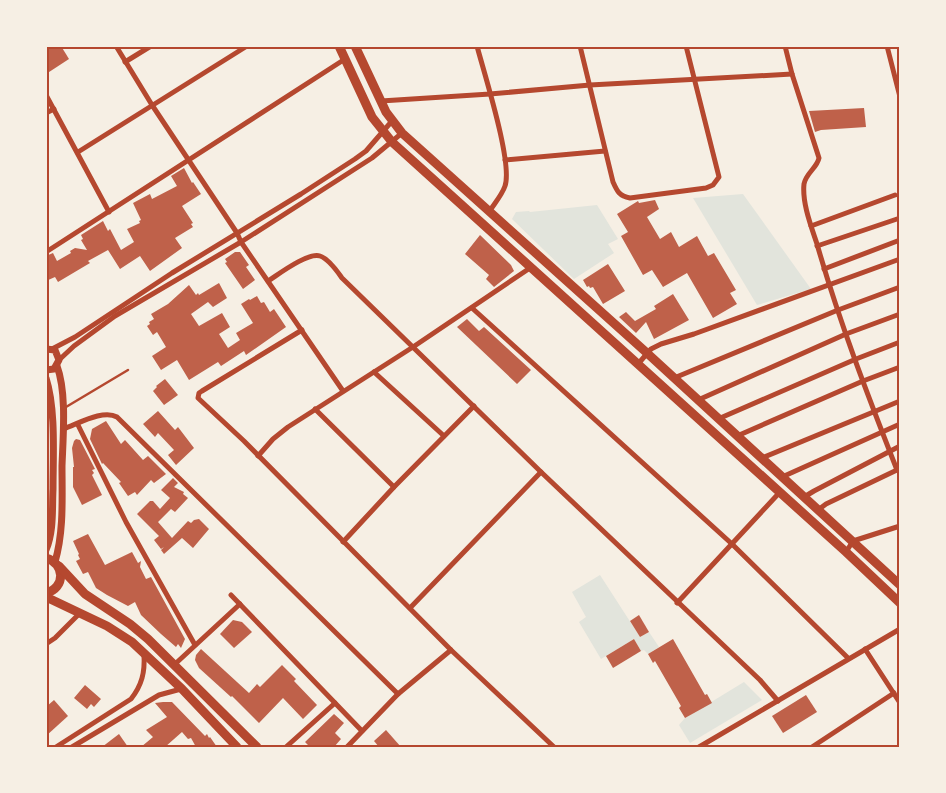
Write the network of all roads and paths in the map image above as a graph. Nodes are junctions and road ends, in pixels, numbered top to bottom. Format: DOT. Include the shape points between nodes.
graph roads {
  1 [pos="116,46"];
  2 [pos="151,46"];
  3 [pos="247,46"];
  4 [pos="339,46"];
  5 [pos="354,46"];
  6 [pos="477,46"];
  7 [pos="580,46"];
  8 [pos="686,46"];
  9 [pos="785,46"];
  10 [pos="887,46"];
  11 [pos="345,59"];
  12 [pos="125,62"];
  13 [pos="792,74"];
  14 [pos="897,74"];
  15 [pos="694,79"];
  16 [pos="590,85"];
  17 [pos="490,94"];
  18 [pos="46,95"];
  19 [pos="900,97"];
  20 [pos="381,102"];
  21 [pos="152,105"];
  22 [pos="54,109"];
  23 [pos="46,113"];
  24 [pos="392,121"];
  25 [pos="382,131"];
  26 [pos="402,133"];
  27 [pos="392,142"];
  28 [pos="605,151"];
  29 [pos="78,152"];
  30 [pos="189,159"];
  31 [pos="505,160"];
  32 [pos="895,195"];
  33 [pos="109,212"];
  34 [pos="488,212"];
  35 [pos="900,218"];
  36 [pos="811,226"];
  37 [pos="237,233"];
  38 [pos="900,240"];
  39 [pos="241,242"];
  40 [pos="817,246"];
  41 [pos="46,252"];
  42 [pos="900,260"];
  43 [pos="530,268"];
  44 [pos="824,269"];
  45 [pos="268,281"];
  46 [pos="828,286"];
  47 [pos="900,287"];
  48 [pos="472,308"];
  49 [pos="838,310"];
  50 [pos="900,314"];
  51 [pos="302,330"];
  52 [pos="846,334"];
  53 [pos="900,342"];
  54 [pos="48,347"];
  55 [pos="413,347"];
  56 [pos="647,353"];
  57 [pos="856,359"];
  58 [pos="58,363"];
  59 [pos="637,365"];
  60 [pos="900,367"];
  61 [pos="46,370"];
  62 [pos="128,370"];
  63 [pos="374,372"];
  64 [pos="46,378"];
  65 [pos="674,378"];
  66 [pos="863,381"];
  67 [pos="343,391"];
  68 [pos="697,400"];
  69 [pos="900,401"];
  70 [pos="474,406"];
  71 [pos="62,409"];
  72 [pos="315,409"];
  73 [pos="875,412"];
  74 [pos="718,419"];
  75 [pos="78,424"];
  76 [pos="900,424"];
  77 [pos="63,429"];
  78 [pos="882,432"];
  79 [pos="444,436"];
  80 [pos="737,436"];
  81 [pos="900,446"];
  82 [pos="889,451"];
  83 [pos="258,456"];
  84 [pos="762,458"];
  85 [pos="898,470"];
  86 [pos="541,472"];
  87 [pos="782,477"];
  88 [pos="394,487"];
  89 [pos="780,492"];
  90 [pos="804,497"];
  91 [pos="818,510"];
  92 [pos="900,526"];
  93 [pos="853,541"];
  94 [pos="343,542"];
  95 [pos="732,544"];
  96 [pos="46,550"];
  97 [pos="846,552"];
  98 [pos="46,558"];
  99 [pos="57,564"];
  100 [pos="900,585"];
  101 [pos="46,595"];
  102 [pos="231,595"];
  103 [pos="677,603"];
  104 [pos="900,603"];
  105 [pos="240,604"];
  106 [pos="410,608"];
  107 [pos="80,613"];
  108 [pos="900,629"];
  109 [pos="46,644"];
  110 [pos="195,645"];
  111 [pos="865,649"];
  112 [pos="450,650"];
  113 [pos="144,652"];
  114 [pos="848,658"];
  115 [pos="174,665"];
  116 [pos="182,689"];
  117 [pos="398,694"];
  118 [pos="894,694"];
  119 [pos="778,701"];
  120 [pos="900,702"];
  121 [pos="334,704"];
  122 [pos="362,731"];
  123 [pos="56,747"];
  124 [pos="72,747"];
  125 [pos="237,747"];
  126 [pos="257,747"];
  127 [pos="286,747"];
  128 [pos="347,747"];
  129 [pos="554,747"];
  130 [pos="699,747"];
  131 [pos="812,747"];
  1 -- 12 [label="street"];
  2 -- 12 [label="street"];
  3 -- 21 [label="street"];
  4 -- 11 [label="main road"];
  5 -- 20 [label="main road"];
  6 -- 17 [label="street"];
  7 -- 16 [label="street"];
  8 -- 15 [label="street"];
  9 -- 13 [label="street"];
  10 -- 14 [label="street"];
  11 -- 25 [label="main road"];
  11 -- 30 [label="street"];
  12 -- 21 [label="street"];
  13 -- 15 [label="street"];
  13 -- 36 [label="street" via="819,158 804,184"];
  14 -- 19 [label="street"];
  15 -- 16 [label="street"];
  15 -- 28 [label="street" via="719,177 716,181 706,188 630,198 622,196 613,182"];
  16 -- 17 [label="street"];
  16 -- 28 [label="street"];
  17 -- 20 [label="street"];
  17 -- 31 [label="street"];
  18 -- 22 [label="street"];
  20 -- 24 [label="main road"];
  21 -- 29 [label="street"];
  21 -- 30 [label="street"];
  22 -- 23 [label="street"];
  22 -- 29 [label="street"];
  24 -- 25 [label="street"];
  24 -- 26 [label="main road"];
  25 -- 27 [label="main road"];
  25 -- 37 [label="street" via="355,159"];
  26 -- 27 [label="street"];
  26 -- 34 [label="main road"];
  27 -- 39 [label="street"];
  27 -- 43 [label="main road"];
  28 -- 31 [label="street"];
  29 -- 33 [label="street"];
  30 -- 33 [label="street"];
  30 -- 37 [label="street"];
  31 -- 34 [label="street" via="505,187"];
  32 -- 36 [label="street"];
  33 -- 41 [label="street"];
  34 -- 56 [label="main road"];
  35 -- 40 [label="street"];
  36 -- 40 [label="street"];
  37 -- 39 [label="street"];
  37 -- 54 [label="street" via="75,337"];
  38 -- 44 [label="street"];
  39 -- 45 [label="street"];
  39 -- 58 [label="street" via="115,316 74,346"];
  40 -- 44 [label="street"];
  42 -- 46 [label="street"];
  43 -- 48 [label="street"];
  43 -- 59 [label="main road"];
  44 -- 46 [label="street"];
  45 -- 51 [label="street"];
  45 -- 55 [label="street" via="304,259 320,256"];
  46 -- 49 [label="street"];
  46 -- 56 [label="street" via="661,344"];
  47 -- 49 [label="street"];
  48 -- 55 [label="street"];
  48 -- 95 [label="street"];
  49 -- 52 [label="street"];
  49 -- 65 [label="street"];
  50 -- 52 [label="street"];
  51 -- 67 [label="street"];
  51 -- 83 [label="street" via="198,396"];
  52 -- 57 [label="street"];
  52 -- 68 [label="street"];
  53 -- 57 [label="street"];
  54 -- 58 [label="street" via="57,353"];
  55 -- 63 [label="street"];
  55 -- 70 [label="street"];
  56 -- 59 [label="street"];
  56 -- 65 [label="main road"];
  57 -- 66 [label="street"];
  57 -- 74 [label="street"];
  58 -- 61 [label="street" via="51,370"];
  58 -- 71 [label="street"];
  59 -- 89 [label="main road"];
  60 -- 66 [label="street"];
  62 -- 71 [label="lane"];
  63 -- 67 [label="street"];
  63 -- 79 [label="street"];
  64 -- 96 [label="street" via="51,401 53,454 51,532"];
  65 -- 68 [label="main road"];
  66 -- 73 [label="street"];
  66 -- 80 [label="street"];
  67 -- 72 [label="street"];
  68 -- 74 [label="main road"];
  69 -- 73 [label="street"];
  70 -- 79 [label="street"];
  70 -- 86 [label="street"];
  71 -- 77 [label="street"];
  72 -- 83 [label="street" via="288,427"];
  72 -- 88 [label="street"];
  73 -- 78 [label="street"];
  73 -- 84 [label="street"];
  74 -- 80 [label="main road"];
  75 -- 77 [label="street"];
  75 -- 110 [label="street" via="126,522"];
  75 -- 117 [label="street" via="104,414 120,419"];
  76 -- 78 [label="street"];
  77 -- 99 [label="street" via="61,536"];
  78 -- 82 [label="street"];
  78 -- 87 [label="street"];
  79 -- 88 [label="street"];
  80 -- 84 [label="main road"];
  81 -- 82 [label="street"];
  82 -- 85 [label="street"];
  82 -- 90 [label="street"];
  83 -- 94 [label="street"];
  84 -- 87 [label="main road"];
  85 -- 91 [label="street"];
  86 -- 103 [label="street"];
  86 -- 106 [label="street"];
  87 -- 90 [label="main road"];
  88 -- 94 [label="street"];
  89 -- 95 [label="street"];
  89 -- 97 [label="main road"];
  90 -- 91 [label="main road"];
  91 -- 93 [label="main road"];
  92 -- 93 [label="street"];
  93 -- 97 [label="street"];
  93 -- 100 [label="main road"];
  94 -- 106 [label="street"];
  95 -- 103 [label="street"];
  95 -- 114 [label="street"];
  97 -- 104 [label="main road"];
  98 -- 99 [label="main road"];
  99 -- 101 [label="main road" via="61,579 59,585"];
  99 -- 115 [label="main road" via="85,594 140,631"];
  101 -- 107 [label="main road"];
  102 -- 105 [label="street"];
  103 -- 119 [label="street" via="760,680"];
  105 -- 110 [label="street"];
  105 -- 121 [label="street"];
  106 -- 112 [label="street"];
  107 -- 109 [label="street"];
  107 -- 113 [label="main road" via="120,634"];
  108 -- 111 [label="street"];
  110 -- 115 [label="street"];
  111 -- 114 [label="street"];
  111 -- 118 [label="street"];
  112 -- 117 [label="street"];
  112 -- 129 [label="street"];
  113 -- 116 [label="main road"];
  113 -- 123 [label="street" via="143,678 131,699"];
  114 -- 119 [label="street"];
  115 -- 126 [label="main road"];
  116 -- 124 [label="street" via="159,695"];
  116 -- 125 [label="main road"];
  117 -- 122 [label="street"];
  118 -- 120 [label="street"];
  118 -- 131 [label="street"];
  119 -- 130 [label="street"];
  121 -- 122 [label="street"];
  121 -- 127 [label="street"];
  122 -- 128 [label="street"];
}
